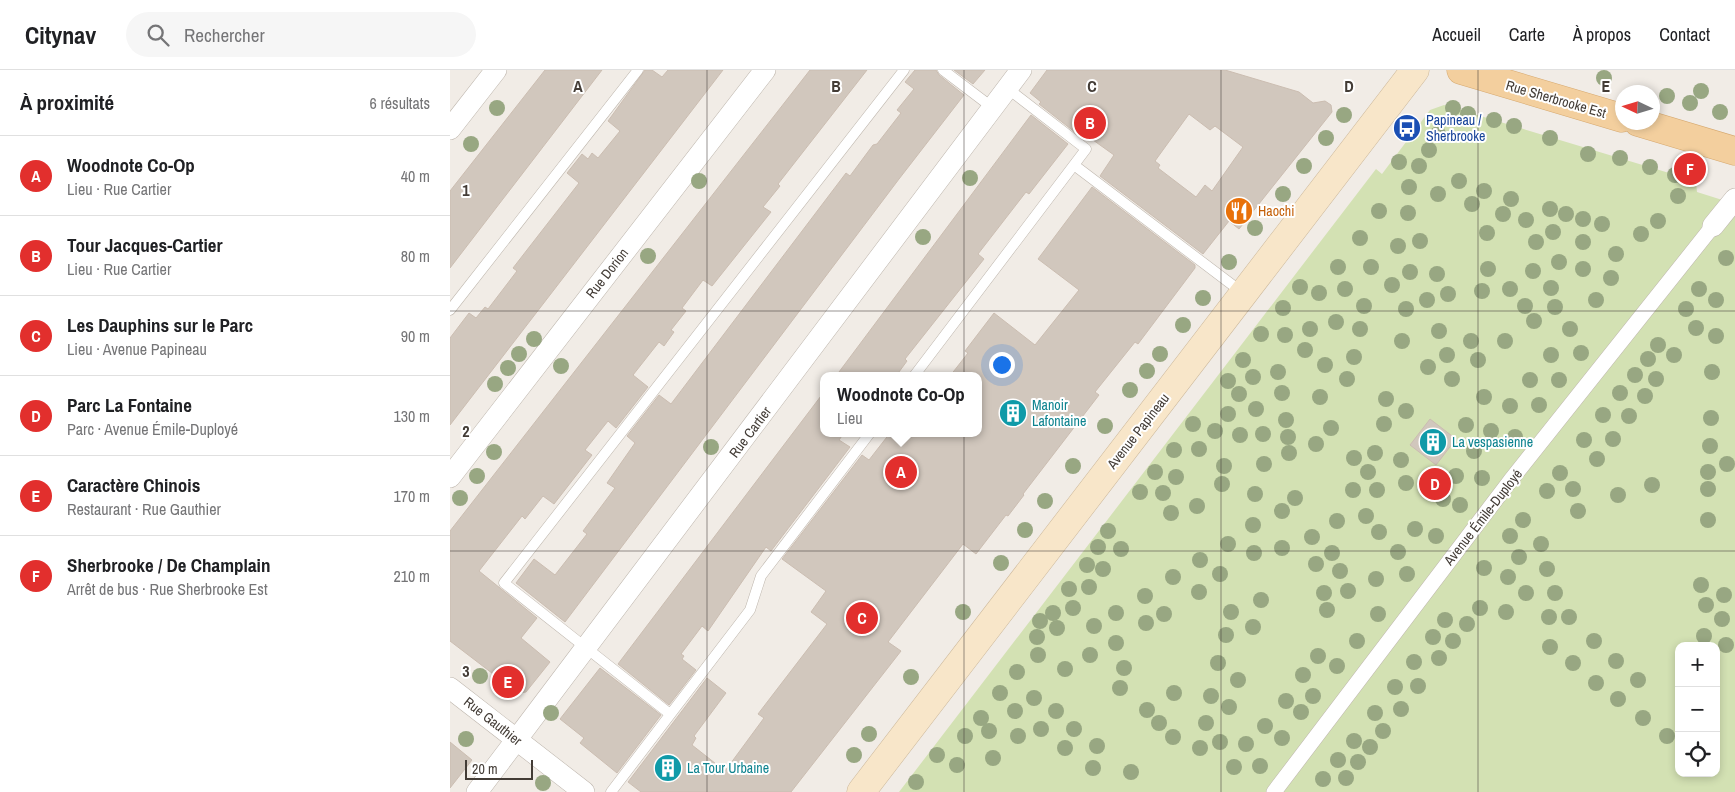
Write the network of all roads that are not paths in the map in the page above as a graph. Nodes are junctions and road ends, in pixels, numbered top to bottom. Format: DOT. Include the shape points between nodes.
graph roads {
  1 [pos="496,70"];
  2 [pos="638,70"];
  3 [pos="765,70"];
  4 [pos="904,70"];
  5 [pos="943,70"];
  6 [pos="1021,70"];
  7 [pos="1415,70"];
  8 [pos="1461,70"];
  9 [pos="1008,88"];
  10 [pos="993,108"];
  11 [pos="1615,116"];
  12 [pos="450,129"];
  13 [pos="1660,129"];
  14 [pos="1735,151"];
  15 [pos="1074,165"];
  16 [pos="1735,199"];
  17 [pos="1713,226"];
  18 [pos="1244,294"];
  19 [pos="450,310"];
  20 [pos="917,372"];
  21 [pos="867,437"];
  22 [pos="450,476"];
  23 [pos="587,649"];
  24 [pos="450,688"];
  25 [pos="670,714"];
  26 [pos="517,740"];
  27 [pos="476,792"];
  28 [pos="584,792"];
  29 [pos="611,792"];
  30 [pos="861,792"];
  31 [pos="1274,792"];
  1 -- 12 [label="street"];
  2 -- 19 [label="lane"];
  3 -- 22 [label="street, Rue Dorion"];
  4 -- 23 [label="lane" via="504,583"];
  5 -- 10 [label="lane"];
  6 -- 9 [label="street, Rue Cartier"];
  7 -- 18 [label="main road, Avenue Papineau"];
  8 -- 11 [label="main road, Rue Sherbrooke Est"];
  9 -- 10 [label="street, Rue Cartier"];
  9 -- 15 [label="lane" via="1086,149"];
  10 -- 23 [label="street, Rue Cartier"];
  13 -- 14 [label="main road"];
  15 -- 18 [label="lane"];
  15 -- 20 [label="lane"];
  16 -- 17 [label="street, Avenue Émile-Duployé"];
  17 -- 31 [label="street, Avenue Émile-Duployé" via="1504,489"];
  18 -- 30 [label="main road, Avenue Papineau"];
  21 -- 25 [label="lane" via="761,576 750,610"];
  23 -- 25 [label="lane"];
  23 -- 26 [label="street, Rue Cartier"];
  24 -- 26 [label="street, Rue Gauthier"];
  25 -- 29 [label="lane"];
  26 -- 27 [label="street, Rue Cartier"];
  26 -- 28 [label="street, Rue Gauthier"];
}
